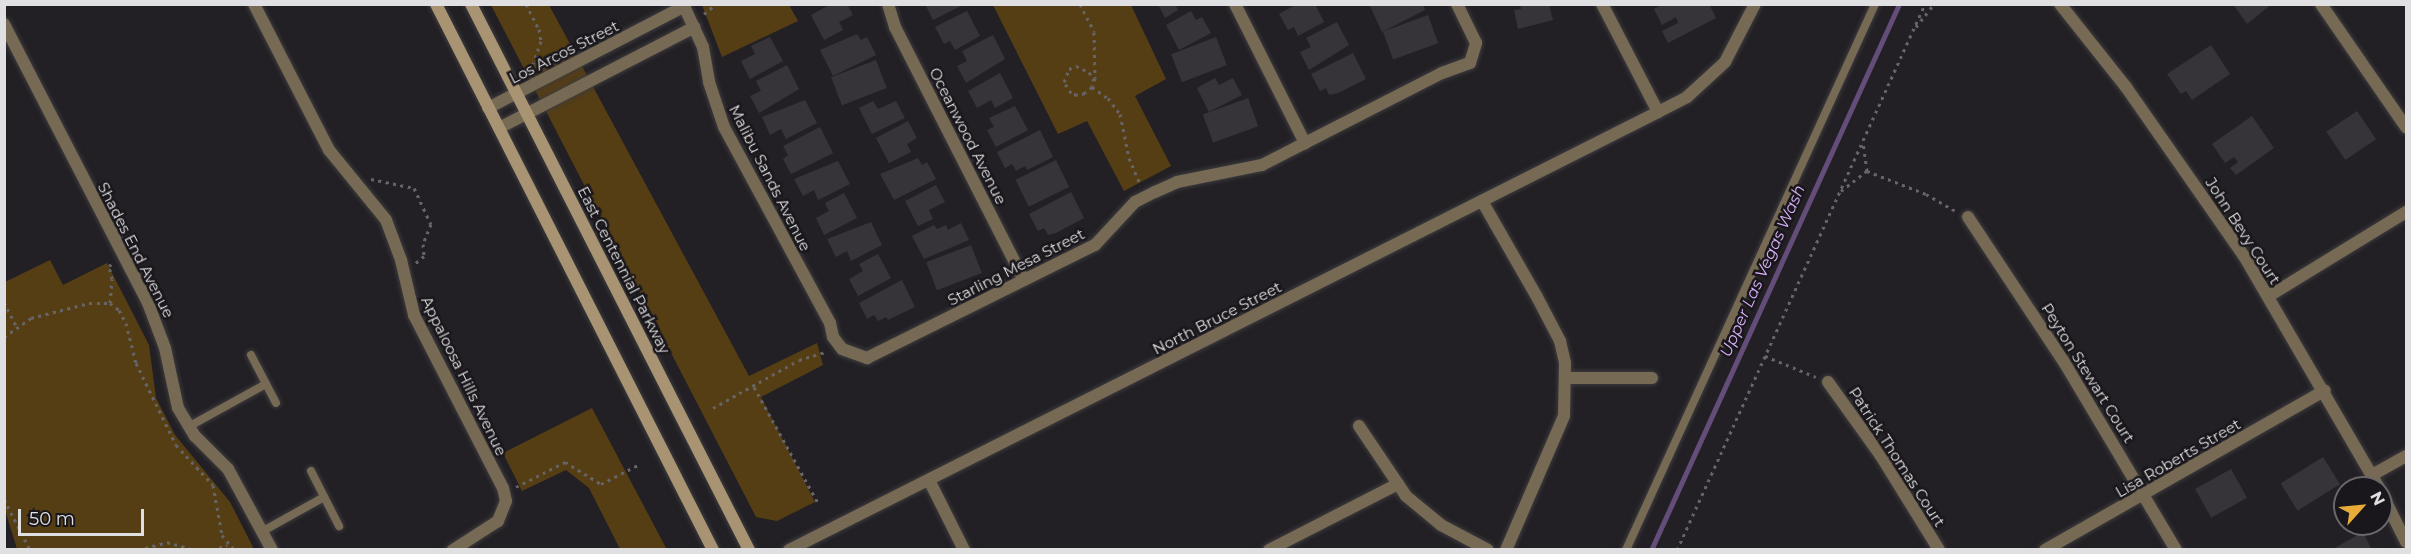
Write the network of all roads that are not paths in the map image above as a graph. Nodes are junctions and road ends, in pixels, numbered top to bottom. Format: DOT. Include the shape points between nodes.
graph roads {
  1 [pos="254,4"];
  2 [pos="436,4"];
  3 [pos="471,4"];
  4 [pos="888,4"];
  5 [pos="1235,4"];
  6 [pos="1458,4"];
  7 [pos="1602,4"];
  8 [pos="1755,4"];
  9 [pos="1875,4"];
  10 [pos="2060,4"];
  11 [pos="2321,4"];
  12 [pos="684,5"];
  13 [pos="4,24"];
  14 [pos="695,27"];
  15 [pos="517,93"];
  16 [pos="488,108"];
  17 [pos="1658,112"];
  18 [pos="527,113"];
  19 [pos="2406,127"];
  20 [pos="499,128"];
  21 [pos="1305,143"];
  22 [pos="1482,201"];
  23 [pos="2406,212"];
  24 [pos="1968,217"];
  25 [pos="1024,280"];
  26 [pos="2269,296"];
  27 [pos="251,355"];
  28 [pos="852,355"];
  29 [pos="1566,378"];
  30 [pos="1652,378"];
  31 [pos="1828,382"];
  32 [pos="266,384"];
  33 [pos="2325,390"];
  34 [pos="276,403"];
  35 [pos="1359,426"];
  36 [pos="188,427"];
  37 [pos="2406,456"];
  38 [pos="311,471"];
  39 [pos="2372,475"];
  40 [pos="929,480"];
  41 [pos="1398,484"];
  42 [pos="2145,495"];
  43 [pos="324,497"];
  44 [pos="2393,516"];
  45 [pos="339,526"];
  46 [pos="263,531"];
  47 [pos="2406,542"];
  48 [pos="272,549"];
  49 [pos="453,549"];
  50 [pos="713,549"];
  51 [pos="749,549"];
  52 [pos="789,549"];
  53 [pos="964,549"];
  54 [pos="1269,549"];
  55 [pos="1488,549"];
  56 [pos="1506,549"];
  57 [pos="1626,549"];
  58 [pos="1939,549"];
  59 [pos="2045,549"];
  60 [pos="2176,549"];
  1 -- 49 [label="street, Appaloosa Hills Avenue" via="329,150 386,220 414,315 504,493 503,511 488,530"];
  2 -- 16 [label="main road"];
  3 -- 15 [label="main road, East Centennial Parkway"];
  4 -- 25 [label="street, Oceanwood Avenue" via="895,27"];
  5 -- 21 [label="street"];
  6 -- 21 [label="street, Starling Mesa Street" via="1472,30 1475,54 1470,63 1442,73"];
  7 -- 17 [label="street"];
  8 -- 17 [label="street, North Bruce Street" via="1725,62 1687,97"];
  9 -- 57 [label="lane"];
  10 -- 26 [label="street, John Bevy Court" via="2169,147"];
  11 -- 19 [label="street"];
  12 -- 14 [label="street, Malibu Sands Avenue"];
  12 -- 15 [label="street, Los Arcos Street"];
  13 -- 36 [label="street, Shades End Avenue" via="158,328 173,393"];
  14 -- 18 [label="street"];
  14 -- 28 [label="street, Malibu Sands Avenue" via="724,126 838,344"];
  15 -- 16 [label="street, Los Arcos Street"];
  15 -- 18 [label="main road, East Centennial Parkway"];
  16 -- 20 [label="main road"];
  17 -- 22 [label="street, North Bruce Street"];
  18 -- 20 [label="street"];
  18 -- 51 [label="main road, East Centennial Parkway"];
  20 -- 50 [label="main road"];
  21 -- 25 [label="street, Starling Mesa Street" via="1262,165 1177,183 1136,202 1095,245"];
  22 -- 29 [label="street" via="1560,341"];
  22 -- 40 [label="street, North Bruce Street"];
  23 -- 26 [label="street"];
  24 -- 42 [label="street, Peyton Stewart Court" via="2064,362"];
  25 -- 28 [label="street, Starling Mesa Street" via="877,354 867,358"];
  26 -- 33 [label="street, John Bevy Court"];
  27 -- 32 [label="lane"];
  29 -- 30 [label="street"];
  29 -- 56 [label="street" via="1564,416"];
  31 -- 58 [label="street, Patrick Thomas Court" via="1881,456"];
  32 -- 34 [label="lane"];
  32 -- 36 [label="lane"];
  33 -- 39 [label="street, John Bevy Court"];
  33 -- 42 [label="street, Lisa Roberts Street"];
  35 -- 41 [label="street"];
  36 -- 46 [label="street, Shades End Avenue" via="228,469"];
  37 -- 39 [label="street"];
  38 -- 43 [label="lane"];
  40 -- 52 [label="street, North Bruce Street"];
  40 -- 53 [label="street"];
  41 -- 54 [label="street"];
  41 -- 55 [label="street" via="1406,496 1441,525"];
  42 -- 59 [label="street, Lisa Roberts Street"];
  42 -- 60 [label="street, Peyton Stewart Court"];
  43 -- 45 [label="lane"];
  43 -- 46 [label="lane"];
  44 -- 47 [label="street"];
  46 -- 48 [label="street, Shades End Avenue"];
}
